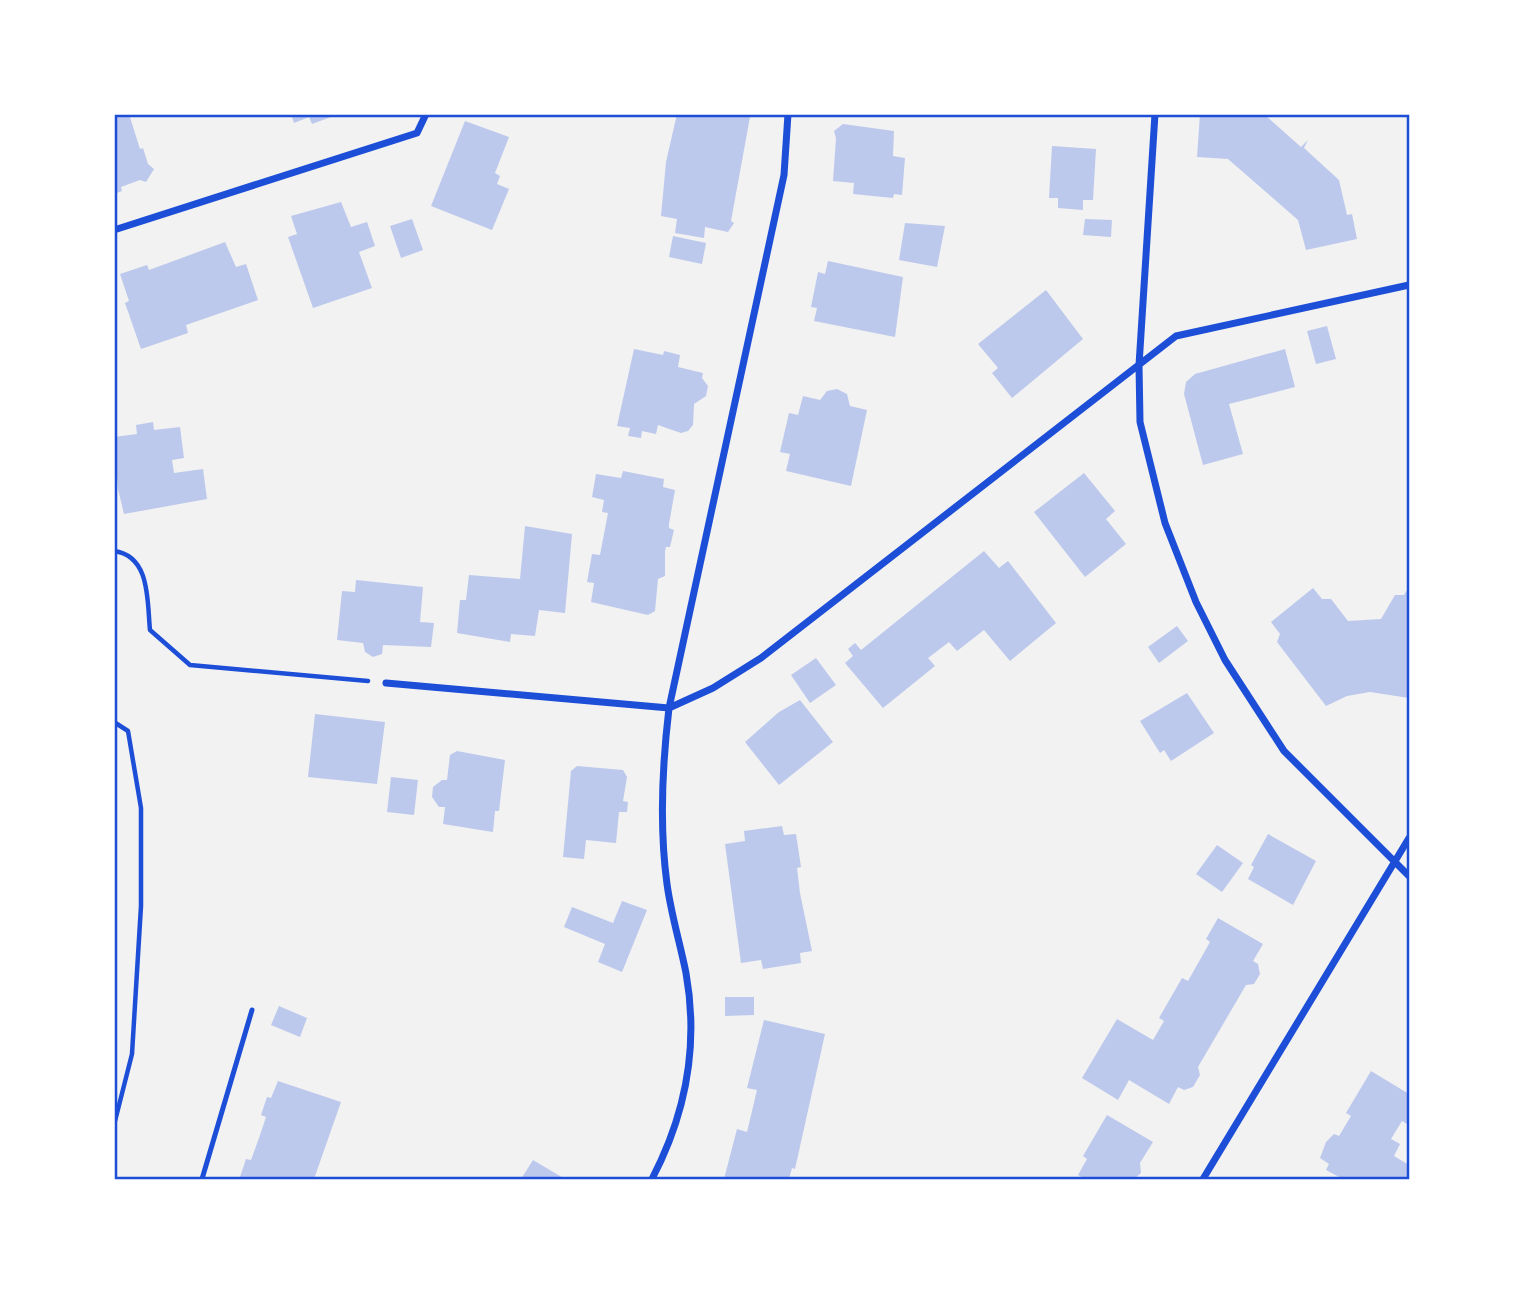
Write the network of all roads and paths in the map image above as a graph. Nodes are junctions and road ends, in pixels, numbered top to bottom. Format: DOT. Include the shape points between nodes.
graph roads {
  1 [pos="426,114"];
  2 [pos="788,114"];
  3 [pos="1155,114"];
  4 [pos="114,230"];
  5 [pos="1409,285"];
  6 [pos="1139,365"];
  7 [pos="114,551"];
  8 [pos="386,683"];
  9 [pos="669,708"];
  10 [pos="114,722"];
  11 [pos="1409,838"];
  12 [pos="1394,864"];
  13 [pos="1409,876"];
  14 [pos="252,1010"];
  15 [pos="114,1125"];
  16 [pos="202,1179"];
  17 [pos="652,1179"];
  18 [pos="1203,1179"];
  1 -- 4 [label="street" via="417,133"];
  2 -- 9 [label="street" via="784,175"];
  3 -- 6 [label="street"];
  5 -- 6 [label="street" via="1176,336"];
  6 -- 9 [label="street" via="761,658"];
  6 -- 12 [label="street" via="1140,422 1165,523 1225,660 1284,751"];
  7 -- 8 [label="path" via="124,553 144,571 150,630 190,665"];
  8 -- 9 [label="street"];
  9 -- 17 [label="street" via="661,813 667,885 689,996 691,1057 681,1111"];
  10 -- 15 [label="path" via="128,731 141,808 132,1054"];
  11 -- 12 [label="street"];
  12 -- 13 [label="street"];
  12 -- 18 [label="street"];
  14 -- 16 [label="lane"];
}
